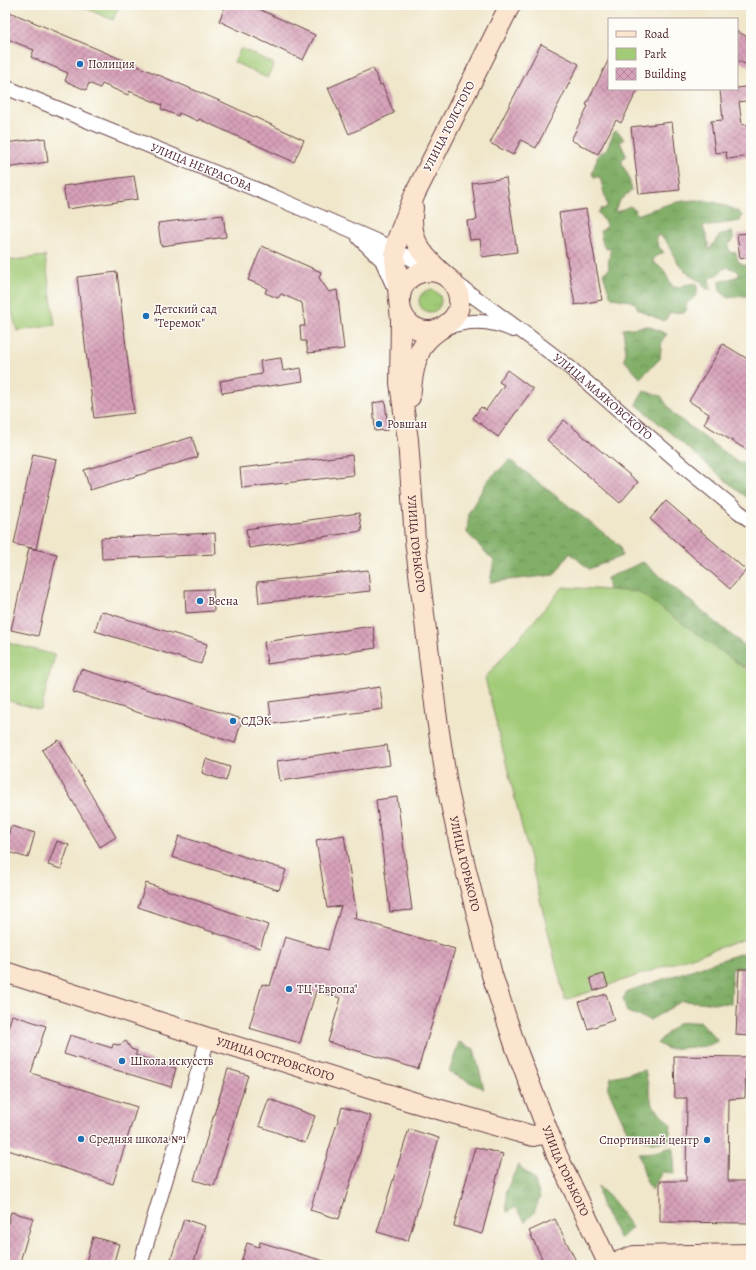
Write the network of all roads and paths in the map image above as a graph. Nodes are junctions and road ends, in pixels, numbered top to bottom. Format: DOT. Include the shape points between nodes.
graph roads {
  1 [pos="510,5"];
  2 [pos="5,87"];
  3 [pos="415,194"];
  4 [pos="351,230"];
  5 [pos="396,250"];
  6 [pos="444,276"];
  7 [pos="400,304"];
  8 [pos="442,328"];
  9 [pos="531,338"];
  10 [pos="408,440"];
  11 [pos="751,520"];
  12 [pos="5,972"];
  13 [pos="208,1038"];
  14 [pos="548,1133"];
  15 [pos="751,1254"];
  16 [pos="140,1265"];
  17 [pos="609,1265"];
  1 -- 3 [label="street, УЛИЦА ТОЛСТОГО"];
  2 -- 4 [label="street, УЛИЦА НЕКРАСОВА"];
  3 -- 5 [label="street, УЛИЦА ТОЛСТОГО" via="400,231"];
  3 -- 6 [label="street" via="412,214 413,237 428,261"];
  4 -- 5 [label="street, УЛИЦА НЕКРАСОВА"];
  4 -- 7 [label="street" via="382,260"];
  5 -- 6 [label="street, УЛИЦА НЕКРАСОВА"];
  5 -- 7 [label="street, УЛИЦА ТОЛСТОГО" via="395,266"];
  6 -- 7 [label="street" via="426,271 412,277 402,289"];
  6 -- 8 [label="street" via="457,288 459,306 455,316"];
  6 -- 9 [label="street, УЛИЦА МАЯКОВСКОГО"];
  7 -- 8 [label="street" via="407,321 417,328 430,331"];
  7 -- 10 [label="street, УЛИЦА ГОРЬКОГО" via="400,383"];
  8 -- 9 [label="street" via="482,321"];
  8 -- 10 [label="street, УЛИЦА ГОРЬКОГО" via="428,338 417,358 410,400"];
  9 -- 11 [label="street, УЛИЦА МАЯКОВСКОГО"];
  10 -- 14 [label="street, УЛИЦА ГОРЬКОГО" via="415,540 448,791 492,975"];
  12 -- 13 [label="street, УЛИЦА ОСТРОВСКОГО"];
  13 -- 14 [label="street, УЛИЦА ОСТРОВСКОГО" via="505,1129 533,1136"];
  13 -- 16 [label="street"];
  14 -- 17 [label="street, УЛИЦА ГОРЬКОГО"];
  15 -- 17 [label="street" via="634,1256"];
}
